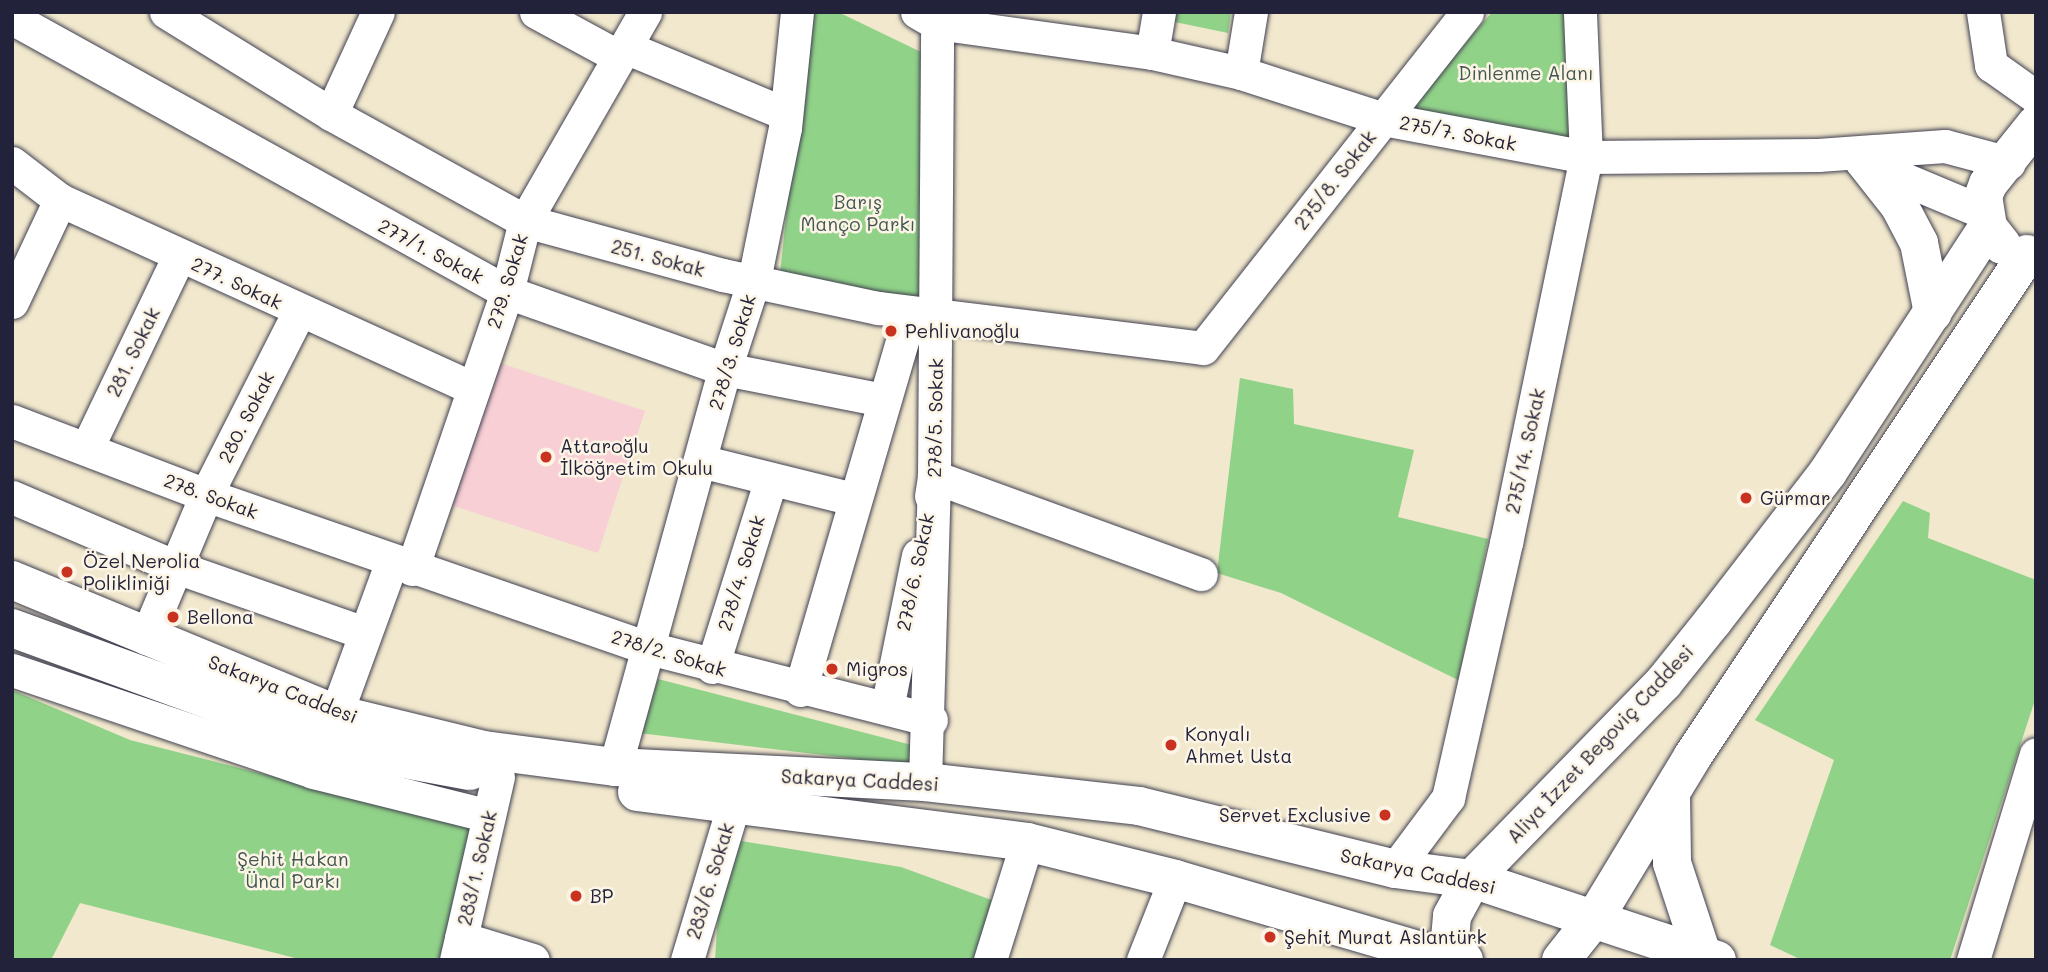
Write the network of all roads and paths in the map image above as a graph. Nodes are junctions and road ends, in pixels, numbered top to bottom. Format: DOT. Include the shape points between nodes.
graph roads {
  1 [pos="166,12"];
  2 [pos="536,12"];
  3 [pos="645,12"];
  4 [pos="797,12"];
  5 [pos="1159,12"];
  6 [pos="1251,12"];
  7 [pos="1467,12"];
  8 [pos="1580,12"];
  9 [pos="1983,12"];
  10 [pos="376,13"];
  11 [pos="930,16"];
  12 [pos="12,19"];
  13 [pos="622,52"];
  14 [pos="1152,52"];
  15 [pos="1241,73"];
  16 [pos="2036,97"];
  17 [pos="331,114"];
  18 [pos="786,114"];
  19 [pos="1383,119"];
  20 [pos="2036,124"];
  21 [pos="1586,157"];
  22 [pos="1856,158"];
  23 [pos="2022,161"];
  24 [pos="12,163"];
  25 [pos="60,200"];
  26 [pos="1985,220"];
  27 [pos="524,221"];
  28 [pos="2031,254"];
  29 [pos="179,256"];
  30 [pos="754,280"];
  31 [pos="16,286"];
  32 [pos="507,292"];
  33 [pos="299,312"];
  34 [pos="1933,313"];
  35 [pos="923,315"];
  36 [pos="1203,348"];
  37 [pos="724,369"];
  38 [pos="471,387"];
  39 [pos="883,400"];
  40 [pos="12,421"];
  41 [pos="87,448"];
  42 [pos="700,461"];
  43 [pos="934,477"];
  44 [pos="771,480"];
  45 [pos="206,495"];
  46 [pos="12,497"];
  47 [pos="854,499"];
  48 [pos="402,565"];
  49 [pos="176,567"];
  50 [pos="1201,574"];
  51 [pos="12,580"];
  52 [pos="12,628"];
  53 [pos="364,633"];
  54 [pos="146,638"];
  55 [pos="649,648"];
  56 [pos="712,667"];
  57 [pos="12,670"];
  58 [pos="800,690"];
  59 [pos="887,708"];
  60 [pos="336,714"];
  61 [pos="930,720"];
  62 [pos="2036,754"];
  63 [pos="615,767"];
  64 [pos="498,777"];
  65 [pos="925,782"];
  66 [pos="1671,793"];
  67 [pos="734,803"];
  68 [pos="489,816"];
  69 [pos="1027,842"];
  70 [pos="1395,869"];
  71 [pos="1472,879"];
  72 [pos="1175,880"];
  73 [pos="1596,916"];
  74 [pos="458,949"];
  75 [pos="1709,957"];
  76 [pos="533,960"];
  77 [pos="687,960"];
  78 [pos="989,960"];
  79 [pos="1143,960"];
  80 [pos="1452,960"];
  81 [pos="1464,960"];
  82 [pos="1561,960"];
  83 [pos="1973,960"];
  1 -- 17 [label="street, 251. Sokak"];
  2 -- 13 [label="street"];
  3 -- 13 [label="street, 279. Sokak"];
  4 -- 18 [label="street, 278/3. Sokak"];
  5 -- 14 [label="street"];
  6 -- 15 [label="street"];
  7 -- 19 [label="street, 275/8. Sokak"];
  8 -- 21 [label="street, 275/14. Sokak"];
  9 -- 16 [label="street" via="1991,65"];
  10 -- 17 [label="street"];
  11 -- 14 [label="street, 275/7. Sokak"];
  11 -- 35 [label="street, 278/5. Sokak"];
  12 -- 32 [label="street, 277/1. Sokak"];
  13 -- 18 [label="street"];
  13 -- 27 [label="street, 279. Sokak"];
  14 -- 15 [label="street, 275/7. Sokak"];
  15 -- 19 [label="street, 275/7. Sokak"];
  17 -- 27 [label="street, 251. Sokak"];
  18 -- 30 [label="street, 278/3. Sokak"];
  19 -- 21 [label="street, 275/7. Sokak"];
  19 -- 36 [label="street, 275/8. Sokak"];
  20 -- 23 [label="main road, Aliya İzzet Begoviç Caddesi"];
  21 -- 22 [label="street, 275/7. Sokak"];
  21 -- 70 [label="street, 275/14. Sokak" via="1448,798"];
  22 -- 23 [label="street, 275/7. Sokak" via="1945,146"];
  22 -- 26 [label="street"];
  22 -- 34 [label="main road" via="1899,205 1919,243"];
  23 -- 26 [label="main road, Aliya İzzet Begoviç Caddesi" via="1988,184"];
  24 -- 25 [label="street, 277. Sokak"];
  25 -- 29 [label="street, 277. Sokak"];
  25 -- 31 [label="street"];
  26 -- 28 [label="main road" via="2004,246"];
  26 -- 34 [label="main road, Aliya İzzet Begoviç Caddesi"];
  27 -- 30 [label="street, 251. Sokak"];
  27 -- 32 [label="street, 279. Sokak"];
  28 -- 66 [label="main road"];
  29 -- 33 [label="street, 277. Sokak"];
  29 -- 41 [label="street, 281. Sokak"];
  30 -- 35 [label="street, 251. Sokak"];
  30 -- 37 [label="street, 278/3. Sokak"];
  32 -- 37 [label="street, 277/1. Sokak"];
  32 -- 38 [label="street, 279. Sokak"];
  33 -- 38 [label="street, 277. Sokak"];
  33 -- 45 [label="street, 280. Sokak"];
  34 -- 71 [label="main road, Aliya İzzet Begoviç Caddesi" via="1828,472 1664,682"];
  35 -- 36 [label="street, 251. Sokak"];
  35 -- 39 [label="street, 278/5. Sokak"];
  35 -- 43 [label="street, 278/5. Sokak"];
  37 -- 39 [label="street, 277/1. Sokak"];
  37 -- 42 [label="street, 278/3. Sokak"];
  38 -- 48 [label="street, 279. Sokak"];
  39 -- 47 [label="street, 278/5. Sokak"];
  40 -- 41 [label="street, 278. Sokak"];
  41 -- 45 [label="street, 278. Sokak"];
  42 -- 44 [label="street"];
  42 -- 55 [label="street, 278/3. Sokak"];
  43 -- 50 [label="street"];
  43 -- 59 [label="street, 278/6. Sokak"];
  43 -- 61 [label="street, 278/5. Sokak"];
  44 -- 47 [label="street"];
  44 -- 56 [label="street, 278/4. Sokak"];
  45 -- 48 [label="street, 278. Sokak"];
  45 -- 49 [label="street, 280. Sokak"];
  46 -- 49 [label="street"];
  47 -- 58 [label="street, 278/5. Sokak"];
  48 -- 53 [label="street, 279. Sokak"];
  48 -- 55 [label="street, 278/2. Sokak"];
  49 -- 53 [label="street"];
  49 -- 54 [label="street, 280. Sokak"];
  51 -- 54 [label="main road, Sakarya Caddesi"];
  52 -- 64 [label="main road, Sakarya Caddesi" via="339,747"];
  53 -- 60 [label="street, 279. Sokak"];
  54 -- 60 [label="main road, Sakarya Caddesi" via="209,659"];
  55 -- 56 [label="street, 278/2. Sokak"];
  55 -- 63 [label="street, 278/3. Sokak"];
  56 -- 58 [label="street, 278/2. Sokak"];
  57 -- 68 [label="street" via="313,772"];
  58 -- 59 [label="street, 278/2. Sokak"];
  59 -- 61 [label="street, 278/2. Sokak"];
  60 -- 63 [label="main road, Sakarya Caddesi" via="484,750"];
  61 -- 65 [label="street, 278/5. Sokak"];
  62 -- 83 [label="street"];
  63 -- 65 [label="main road, Sakarya Caddesi"];
  64 -- 67 [label="main road, Sakarya Caddesi"];
  64 -- 68 [label="street, 283/1. Sokak"];
  65 -- 70 [label="main road, Sakarya Caddesi" via="1139,806"];
  66 -- 73 [label="main road"];
  66 -- 75 [label="main road" via="1671,863"];
  67 -- 69 [label="main road, Sakarya Caddesi"];
  67 -- 77 [label="street, 283/6. Sokak"];
  68 -- 74 [label="street, 283/1. Sokak"];
  69 -- 72 [label="main road, Sakarya Caddesi"];
  69 -- 78 [label="street"];
  70 -- 71 [label="main road, Sakarya Caddesi"];
  71 -- 73 [label="main road, Sakarya Caddesi"];
  71 -- 81 [label="main road, Aliya İzzet Begoviç Caddesi" via="1452,916 1450,939"];
  72 -- 79 [label="street"];
  72 -- 80 [label="main road, Sakarya Caddesi"];
  73 -- 75 [label="main road, Sakarya Caddesi"];
  73 -- 82 [label="main road"];
  74 -- 76 [label="street"];
}
